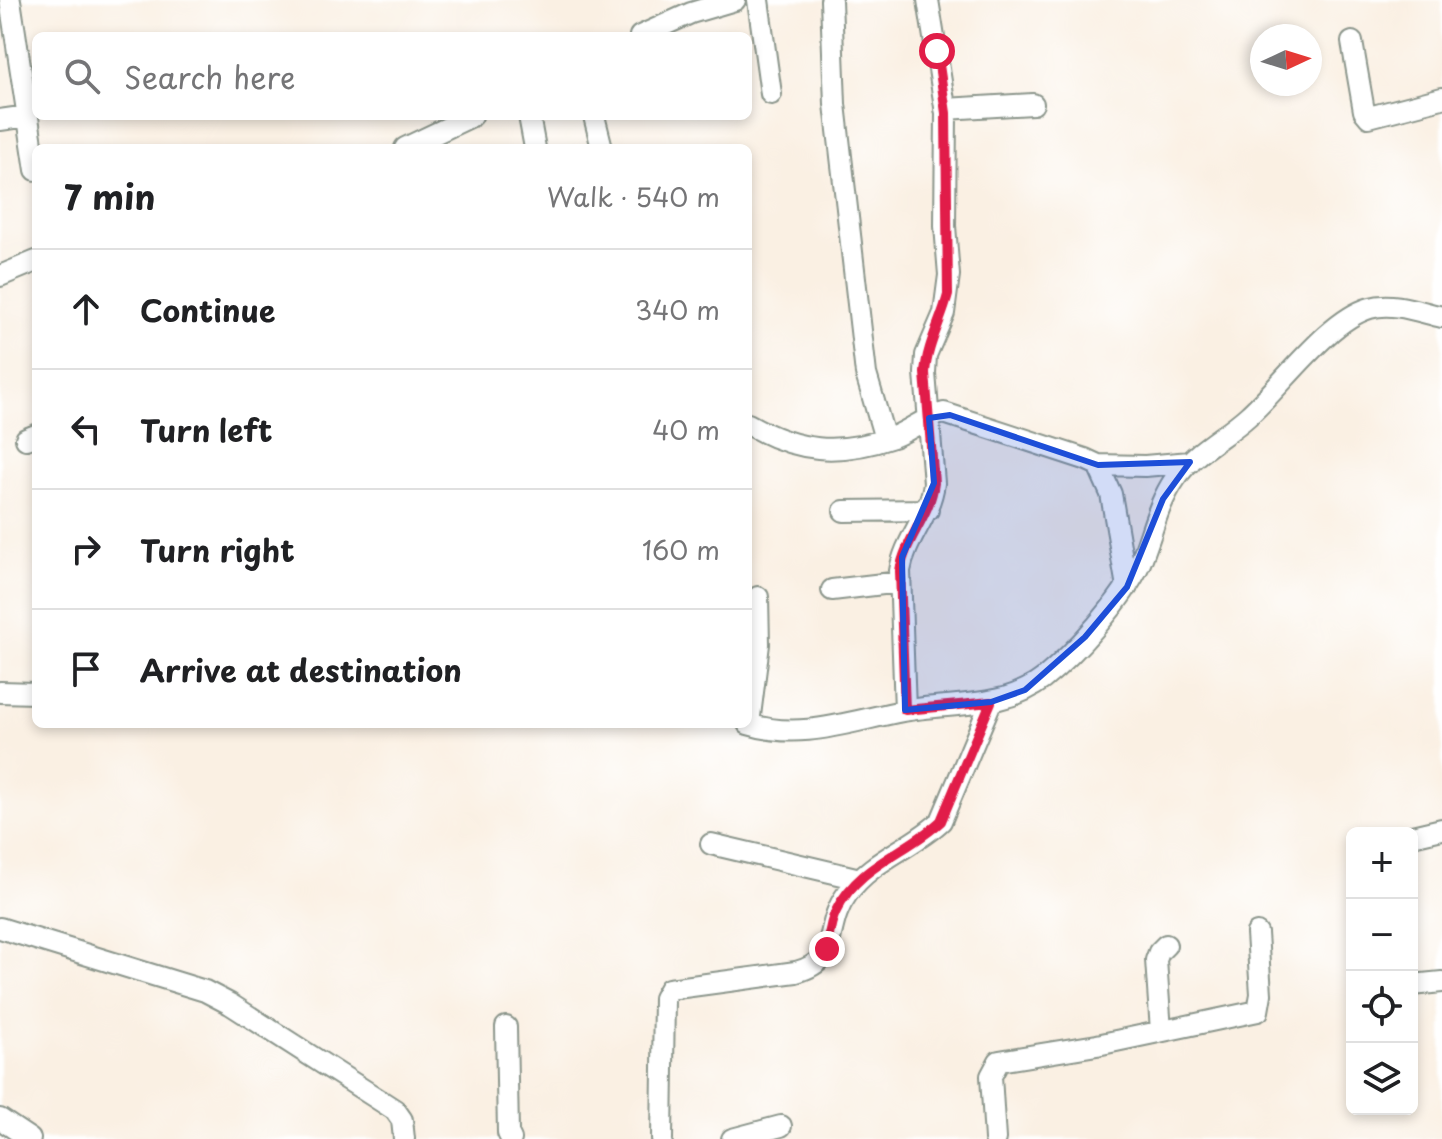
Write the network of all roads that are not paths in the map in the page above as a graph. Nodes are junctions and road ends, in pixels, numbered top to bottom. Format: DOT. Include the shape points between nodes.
graph roads {
  1 [pos="10,0"];
  2 [pos="758,0"];
  3 [pos="831,0"];
  4 [pos="928,0"];
  5 [pos="723,2"];
  6 [pos="650,32"];
  7 [pos="1352,42"];
  8 [pos="771,94"];
  9 [pos="1442,98"];
  10 [pos="1033,104"];
  11 [pos="945,109"];
  12 [pos="28,116"];
  13 [pos="0,120"];
  14 [pos="464,120"];
  15 [pos="530,120"];
  16 [pos="595,120"];
  17 [pos="32,144"];
  18 [pos="413,144"];
  19 [pos="534,144"];
  20 [pos="601,144"];
  21 [pos="32,263"];
  22 [pos="0,276"];
  23 [pos="1442,317"];
  24 [pos="929,418"];
  25 [pos="752,426"];
  26 [pos="885,439"];
  27 [pos="1190,462"];
  28 [pos="1098,465"];
  29 [pos="928,510"];
  30 [pos="844,511"];
  31 [pos="900,582"];
  32 [pos="1127,587"];
  33 [pos="832,590"];
  34 [pos="758,597"];
  35 [pos="0,692"];
  36 [pos="32,693"];
  37 [pos="752,695"];
  38 [pos="991,702"];
  39 [pos="905,710"];
  40 [pos="752,725"];
  41 [pos="1442,829"];
  42 [pos="1418,835"];
  43 [pos="711,844"];
  44 [pos="860,879"];
  45 [pos="0,928"];
  46 [pos="1257,933"];
  47 [pos="1166,945"];
  48 [pos="1442,982"];
  49 [pos="1418,984"];
  50 [pos="506,1027"];
  51 [pos="1161,1031"];
  52 [pos="0,1119"];
  53 [pos="781,1126"];
  54 [pos="30,1139"];
  55 [pos="404,1139"];
  56 [pos="511,1139"];
  57 [pos="662,1139"];
  58 [pos="732,1139"];
  59 [pos="995,1139"];
  1 -- 12 [label="street"];
  2 -- 8 [label="street"];
  3 -- 26 [label="street" via="835,104 866,374"];
  4 -- 11 [label="street"];
  5 -- 6 [label="street"];
  7 -- 9 [label="street" via="1369,117"];
  10 -- 11 [label="street"];
  11 -- 24 [label="street" via="948,295 926,355"];
  12 -- 13 [label="street"];
  12 -- 17 [label="street"];
  14 -- 18 [label="street"];
  15 -- 19 [label="street"];
  16 -- 20 [label="street"];
  21 -- 22 [label="street"];
  23 -- 27 [label="street" via="1382,306 1365,309 1324,339 1248,416"];
  24 -- 26 [label="street"];
  24 -- 28 [label="street" via="944,413"];
  24 -- 29 [label="street" via="934,483"];
  25 -- 26 [label="street" via="803,448"];
  27 -- 28 [label="street"];
  27 -- 32 [label="street" via="1163,499"];
  28 -- 32 [label="street" via="1111,494"];
  29 -- 30 [label="street"];
  29 -- 31 [label="street" via="902,557"];
  31 -- 33 [label="street"];
  31 -- 39 [label="street"];
  32 -- 38 [label="street" via="1043,679"];
  34 -- 37 [label="street"];
  35 -- 36 [label="street"];
  38 -- 39 [label="street"];
  38 -- 44 [label="street" via="941,821"];
  39 -- 40 [label="street" via="810,732"];
  41 -- 42 [label="street"];
  43 -- 44 [label="street"];
  44 -- 57 [label="street" via="835,912 827,949 812,967 669,989 664,998"];
  45 -- 55 [label="street" via="205,991 230,1004 395,1110"];
  46 -- 51 [label="street" via="1258,1011"];
  47 -- 51 [label="street" via="1156,960"];
  48 -- 49 [label="street"];
  50 -- 56 [label="street"];
  51 -- 59 [label="street" via="999,1061 991,1076"];
  52 -- 54 [label="street"];
  53 -- 58 [label="street"];
}
